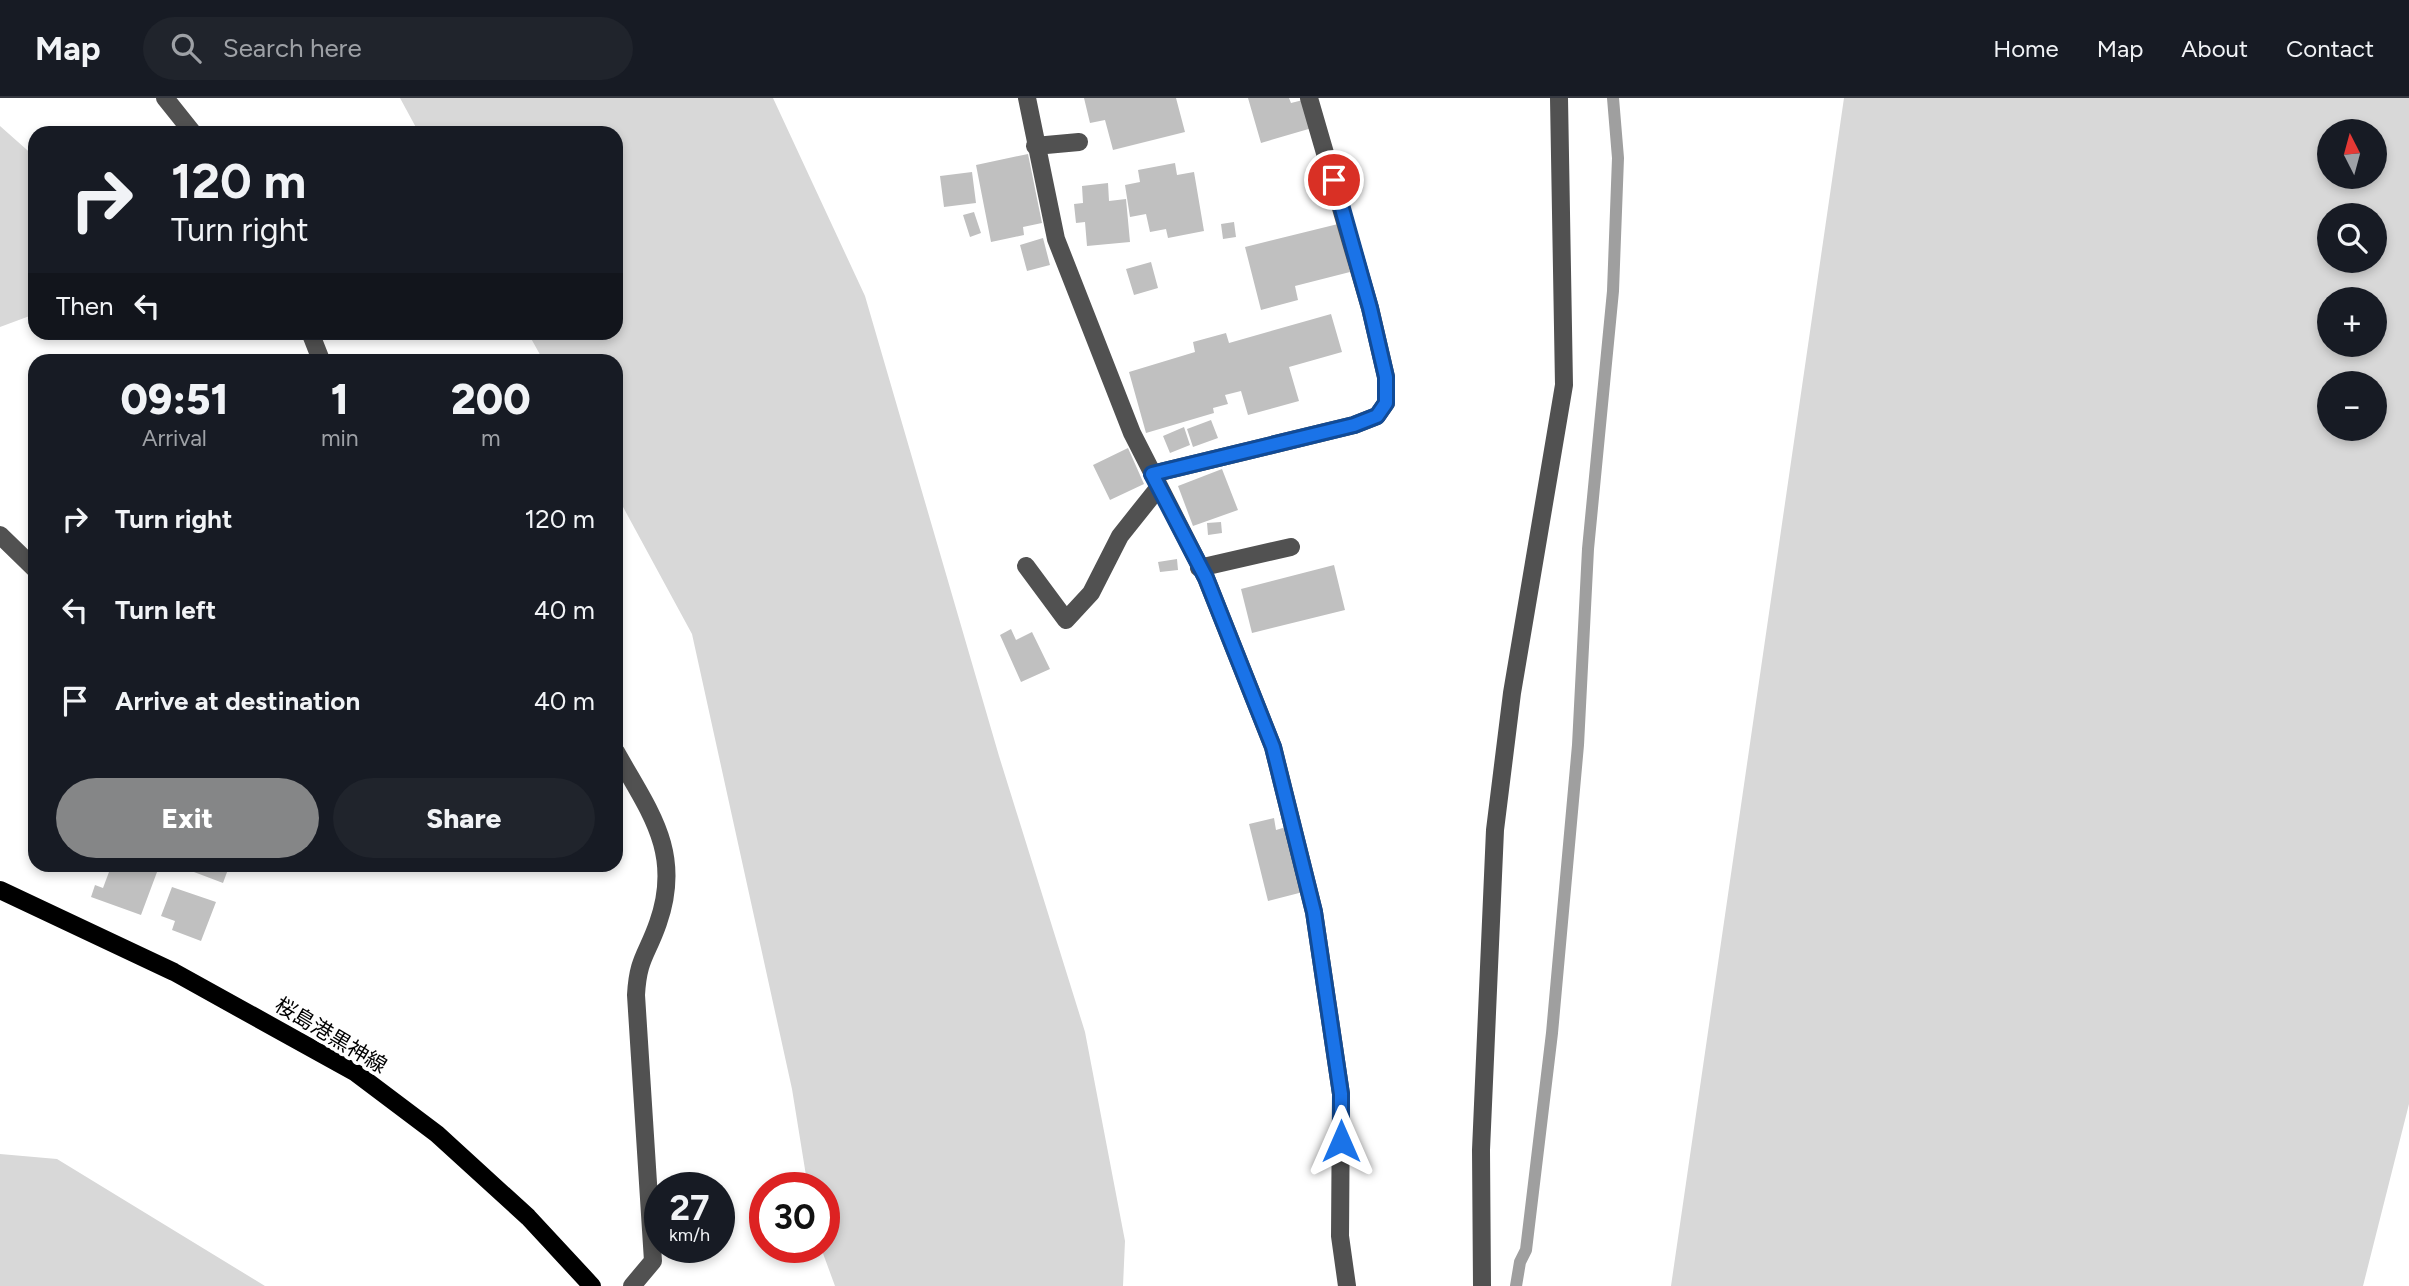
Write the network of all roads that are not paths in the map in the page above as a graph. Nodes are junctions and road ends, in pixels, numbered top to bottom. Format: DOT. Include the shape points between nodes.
graph roads {
  1 [pos="165,98"];
  2 [pos="1027,98"];
  3 [pos="1309,98"];
  4 [pos="1559,98"];
  5 [pos="187,126"];
  6 [pos="1079,142"];
  7 [pos="1035,146"];
  8 [pos="1156,480"];
  9 [pos="0,535"];
  10 [pos="1291,547"];
  11 [pos="28,562"];
  12 [pos="1026,566"];
  13 [pos="1199,568"];
  14 [pos="623,765"];
  15 [pos="0,890"];
  16 [pos="592,1286"];
  17 [pos="632,1286"];
  18 [pos="1347,1286"];
  19 [pos="1482,1286"];
  1 -- 5 [label="street"];
  2 -- 7 [label="street"];
  3 -- 8 [label="street" via="1370,308 1386,377 1386,403 1377,416 1354,425"];
  4 -- 19 [label="street" via="1564,385 1512,693 1495,830 1481,1150"];
  6 -- 7 [label="street"];
  7 -- 8 [label="street" via="1056,239 1132,433"];
  8 -- 12 [label="street" via="1119,536 1091,593 1066,620"];
  8 -- 13 [label="street"];
  9 -- 11 [label="street"];
  10 -- 13 [label="street"];
  13 -- 18 [label="street" via="1273,747 1314,912 1341,1094 1340,1236"];
  14 -- 17 [label="street" via="664,840 667,885 658,923 637,966 653,1261"];
  15 -- 16 [label="main road, 桜島港黒神線" via="174,972 356,1073 437,1134 528,1216"];
}
